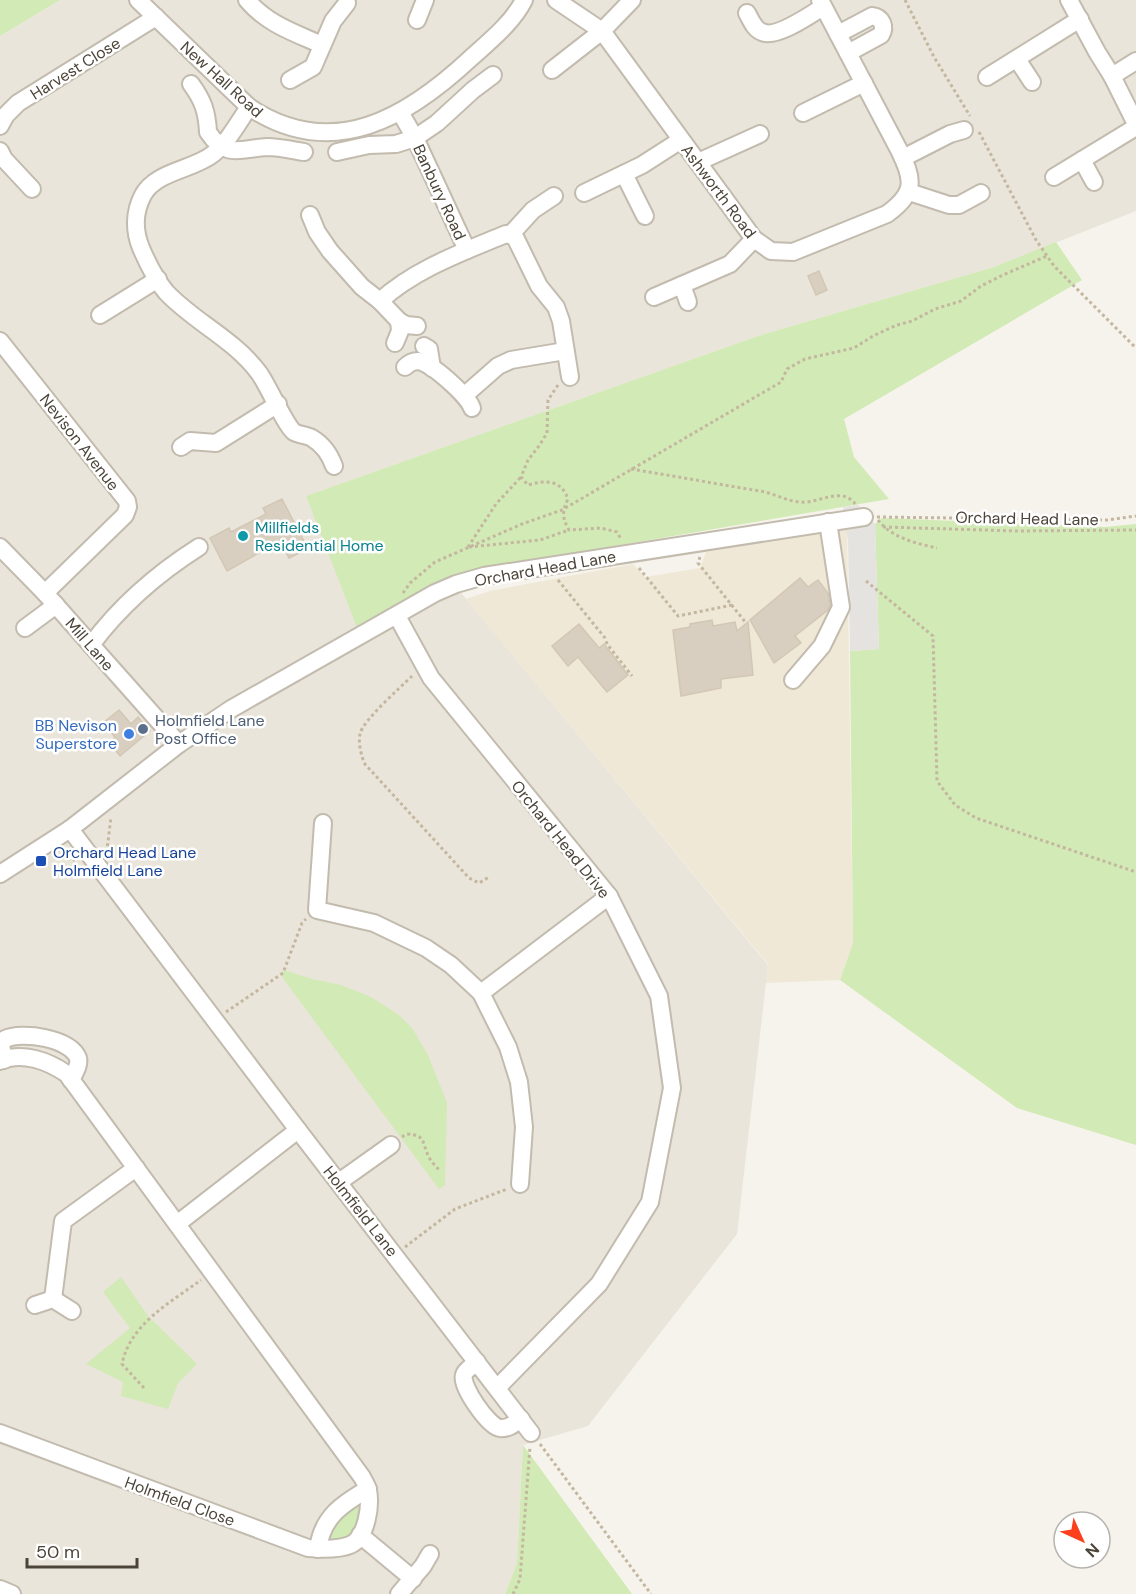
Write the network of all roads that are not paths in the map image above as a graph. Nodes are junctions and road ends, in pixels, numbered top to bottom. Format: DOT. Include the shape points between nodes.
graph roads {
  1 [pos="138,0"];
  2 [pos="247,0"];
  3 [pos="425,0"];
  4 [pos="524,0"];
  5 [pos="556,0"];
  6 [pos="632,0"];
  7 [pos="1069,0"];
  8 [pos="347,3"];
  9 [pos="822,4"];
  10 [pos="747,13"];
  11 [pos="156,17"];
  12 [pos="1080,19"];
  13 [pos="417,20"];
  14 [pos="602,31"];
  15 [pos="837,33"];
  16 [pos="322,45"];
  17 [pos="848,53"];
  18 [pos="1017,59"];
  19 [pos="1136,61"];
  20 [pos="552,70"];
  21 [pos="494,75"];
  22 [pos="1112,75"];
  23 [pos="987,76"];
  24 [pos="290,80"];
  25 [pos="864,82"];
  26 [pos="1032,82"];
  27 [pos="191,84"];
  28 [pos="249,107"];
  29 [pos="400,112"];
  30 [pos="803,112"];
  31 [pos="0,124"];
  32 [pos="1136,126"];
  33 [pos="964,130"];
  34 [pos="760,134"];
  35 [pos="415,138"];
  36 [pos="681,140"];
  37 [pos="222,145"];
  38 [pos="0,151"];
  39 [pos="337,152"];
  40 [pos="304,153"];
  41 [pos="903,158"];
  42 [pos="1082,160"];
  43 [pos="698,162"];
  44 [pos="624,174"];
  45 [pos="1054,177"];
  46 [pos="1094,182"];
  47 [pos="32,189"];
  48 [pos="909,192"];
  49 [pos="584,193"];
  50 [pos="981,193"];
  51 [pos="554,196"];
  52 [pos="310,215"];
  53 [pos="645,216"];
  54 [pos="511,234"];
  55 [pos="754,239"];
  56 [pos="467,250"];
  57 [pos="158,279"];
  58 [pos="682,285"];
  59 [pos="654,297"];
  60 [pos="380,301"];
  61 [pos="688,302"];
  62 [pos="100,315"];
  63 [pos="399,321"];
  64 [pos="417,326"];
  65 [pos="0,341"];
  66 [pos="395,343"];
  67 [pos="424,346"];
  68 [pos="565,351"];
  69 [pos="405,367"];
  70 [pos="432,368"];
  71 [pos="570,377"];
  72 [pos="278,404"];
  73 [pos="181,447"];
  74 [pos="334,466"];
  75 [pos="869,517"];
  76 [pos="828,522"];
  77 [pos="0,547"];
  78 [pos="199,547"];
  79 [pos="51,599"];
  80 [pos="401,613"];
  81 [pos="25,628"];
  82 [pos="91,645"];
  83 [pos="793,680"];
  84 [pos="179,744"];
  85 [pos="323,823"];
  86 [pos="70,829"];
  87 [pos="0,874"];
  88 [pos="609,896"];
  89 [pos="481,993"];
  90 [pos="2,1061"];
  91 [pos="71,1080"];
  92 [pos="298,1130"];
  93 [pos="390,1145"];
  94 [pos="136,1168"];
  95 [pos="339,1182"];
  96 [pos="520,1184"];
  97 [pos="177,1224"];
  98 [pos="52,1299"];
  99 [pos="35,1305"];
  100 [pos="72,1311"];
  101 [pos="477,1362"];
  102 [pos="496,1388"];
  103 [pos="521,1419"];
  104 [pos="0,1433"];
  105 [pos="531,1433"];
  106 [pos="368,1489"];
  107 [pos="360,1535"];
  108 [pos="318,1549"];
  109 [pos="430,1554"];
  110 [pos="413,1579"];
  111 [pos="0,1589"];
  112 [pos="12,1594"];
  113 [pos="399,1594"];
  1 -- 11 [label="street, New Hall Road"];
  2 -- 16 [label="street" via="266,18"];
  3 -- 13 [label="street"];
  4 -- 29 [label="street, New Hall Road" via="505,26 461,67"];
  5 -- 14 [label="street, Ashworth Road"];
  6 -- 14 [label="street"];
  7 -- 12 [label="street"];
  8 -- 16 [label="street"];
  9 -- 10 [label="street" via="779,32 769,34 760,32"];
  9 -- 15 [label="street"];
  11 -- 28 [label="street, New Hall Road"];
  11 -- 31 [label="street, Harvest Close" via="18,104"];
  12 -- 18 [label="street"];
  12 -- 22 [label="street"];
  14 -- 20 [label="street"];
  14 -- 36 [label="street, Ashworth Road"];
  15 -- 17 [label="street"];
  15 -- 17 [label="street" via="872,16 883,25 882,35"];
  16 -- 24 [label="street" via="313,67"];
  17 -- 25 [label="street"];
  18 -- 23 [label="street"];
  18 -- 26 [label="street"];
  19 -- 22 [label="street"];
  21 -- 35 [label="street"];
  22 -- 32 [label="street"];
  25 -- 30 [label="street"];
  25 -- 41 [label="street"];
  27 -- 37 [label="street" via="206,109 208,132"];
  28 -- 29 [label="street, New Hall Road" via="270,121 322,133 357,129"];
  28 -- 37 [label="street"];
  29 -- 35 [label="street, Banbury Road"];
  32 -- 42 [label="street"];
  33 -- 41 [label="street"];
  34 -- 43 [label="street"];
  35 -- 39 [label="street"];
  35 -- 56 [label="street, Banbury Road"];
  36 -- 43 [label="street, Ashworth Road"];
  36 -- 44 [label="street"];
  37 -- 40 [label="street" via="230,151 267,147"];
  37 -- 57 [label="street" via="144,193 135,224 136,235"];
  38 -- 47 [label="street"];
  41 -- 48 [label="street" via="910,177"];
  42 -- 45 [label="street"];
  42 -- 46 [label="street"];
  43 -- 55 [label="street, Ashworth Road"];
  44 -- 49 [label="street"];
  44 -- 53 [label="street"];
  48 -- 50 [label="street" via="949,205 958,205"];
  48 -- 55 [label="street, Ashworth Road" via="887,214 793,252 771,251"];
  51 -- 54 [label="street" via="533,210"];
  52 -- 60 [label="street" via="330,251"];
  54 -- 56 [label="street, Banbury Road"];
  54 -- 68 [label="street" via="539,286 556,307"];
  55 -- 58 [label="street" via="730,264"];
  56 -- 60 [label="street" via="404,281"];
  57 -- 62 [label="street"];
  57 -- 72 [label="street" via="181,306 237,348"];
  58 -- 59 [label="street"];
  58 -- 61 [label="street"];
  60 -- 63 [label="street"];
  63 -- 64 [label="street"];
  63 -- 66 [label="street"];
  65 -- 79 [label="street, Nevison Avenue" via="127,501 125,515"];
  67 -- 70 [label="street" via="429,349"];
  68 -- 70 [label="street" via="511,360 498,366 468,401"];
  68 -- 71 [label="street"];
  69 -- 70 [label="street" via="417,361"];
  72 -- 73 [label="street" via="216,443 190,441"];
  72 -- 74 [label="street" via="294,431 312,438 331,457"];
  75 -- 76 [label="street, Orchard Head Lane"];
  76 -- 80 [label="street, Orchard Head Lane" via="484,576 435,593"];
  76 -- 83 [label="street" via="841,607 822,645"];
  77 -- 79 [label="street, Mill Lane"];
  78 -- 82 [label="street" via="167,568 105,626"];
  79 -- 81 [label="street, Nevison Avenue"];
  79 -- 82 [label="street, Mill Lane"];
  80 -- 84 [label="street, Orchard Head Lane" via="231,709"];
  80 -- 88 [label="street, Orchard Head Drive" via="431,678"];
  82 -- 84 [label="street, Mill Lane"];
  84 -- 86 [label="street, Orchard Head Lane"];
  85 -- 89 [label="street" via="316,910 374,923 416,943 451,965"];
  86 -- 87 [label="street, Orchard Head Lane"];
  86 -- 92 [label="street, Holmfield Lane"];
  88 -- 89 [label="street"];
  88 -- 102 [label="street, Orchard Head Drive" via="659,996 672,1088 650,1202 599,1284"];
  89 -- 96 [label="street" via="508,1047 519,1082 524,1127"];
  90 -- 91 [label="street" via="38,1059 52,1063"];
  90 -- 91 [label="street" via="5,1039 43,1037 72,1050 78,1058"];
  91 -- 94 [label="street"];
  92 -- 95 [label="street, Holmfield Lane"];
  92 -- 97 [label="street"];
  93 -- 95 [label="street"];
  94 -- 97 [label="street"];
  94 -- 98 [label="street" via="63,1221"];
  95 -- 101 [label="street, Holmfield Lane"];
  97 -- 106 [label="street"];
  98 -- 99 [label="street"];
  98 -- 100 [label="street"];
  101 -- 102 [label="street, Holmfield Lane"];
  101 -- 103 [label="street" via="463,1378 467,1392 489,1421 495,1427 508,1428"];
  102 -- 103 [label="street, Holmfield Lane"];
  103 -- 105 [label="street, Holmfield Lane"];
  104 -- 108 [label="street, Holmfield Close"];
  106 -- 107 [label="street" via="368,1507"];
  106 -- 108 [label="street" via="340,1505 320,1536"];
  107 -- 108 [label="street, Holmfield Close" via="350,1545"];
  107 -- 110 [label="street"];
  109 -- 110 [label="street"];
  110 -- 113 [label="street"];
  111 -- 112 [label="street"];
}
